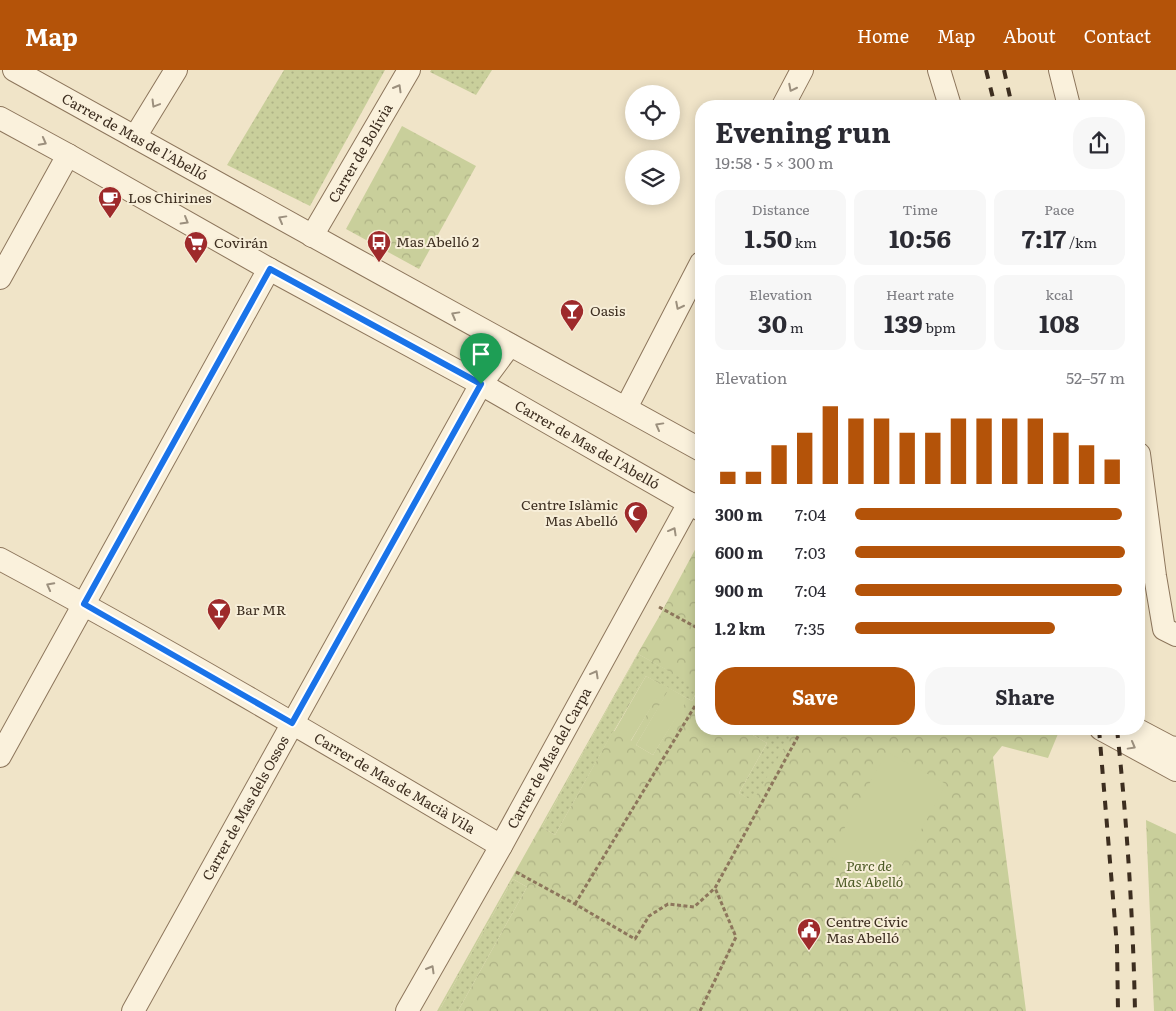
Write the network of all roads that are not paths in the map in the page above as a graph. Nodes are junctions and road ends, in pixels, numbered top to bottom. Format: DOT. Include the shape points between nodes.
graph roads {
  1 [pos="14,70"];
  2 [pos="176,70"];
  3 [pos="409,70"];
  4 [pos="802,70"];
  5 [pos="939,70"];
  6 [pos="1060,70"];
  7 [pos="44,77"];
  8 [pos="786,100"];
  9 [pos="948,100"];
  10 [pos="1068,100"];
  11 [pos="0,118"];
  12 [pos="134,137"];
  13 [pos="68,155"];
  14 [pos="312,236"];
  15 [pos="270,269"];
  16 [pos="695,275"];
  17 [pos="0,278"];
  18 [pos="510,345"];
  19 [pos="481,384"];
  20 [pos="626,408"];
  21 [pos="695,447"];
  22 [pos="1145,500"];
  23 [pos="695,507"];
  24 [pos="0,559"];
  25 [pos="84,604"];
  26 [pos="1176,635"];
  27 [pos="292,723"];
  28 [pos="1145,734"];
  29 [pos="1112,735"];
  30 [pos="1176,748"];
  31 [pos="0,756"];
  32 [pos="1176,770"];
  33 [pos="497,853"];
  34 [pos="133,1011"];
  35 [pos="407,1011"];
  1 -- 7 [label="street, Carrer de Mas de l'Abelló"];
  2 -- 12 [label="street, one-way"];
  14 -- 3 [label="street, Carrer de Bolívia, one-way"];
  4 -- 8 [label="street, one-way"];
  5 -- 9 [label="street"];
  6 -- 10 [label="street"];
  7 -- 12 [label="street, Carrer de Mas de l'Abelló"];
  11 -- 13 [label="street, Carrer de Mas de l'Abelló, one-way"];
  14 -- 12 [label="street, Carrer de Mas de l'Abelló, one-way"];
  13 -- 15 [label="street, Carrer de Mas de l'Abelló, one-way"];
  13 -- 17 [label="street"];
  18 -- 14 [label="street, Carrer de Mas de l'Abelló, one-way"];
  15 -- 19 [label="street, Carrer de Mas de l'Abelló"];
  15 -- 25 [label="street"];
  16 -- 20 [label="street, one-way"];
  18 -- 19 [label="street, Carrer de Mas dels Ossos"];
  18 -- 20 [label="street, Carrer de Mas de l'Abelló"];
  19 -- 23 [label="street, Carrer de Mas de l'Abelló"];
  19 -- 27 [label="street, Carrer de Mas dels Ossos"];
  21 -- 20 [label="street, Carrer de Mas de l'Abelló, one-way"];
  22 -- 26 [label="street" via="1164,629"];
  33 -- 23 [label="street, Carrer de Mas del Carpa, one-way"];
  25 -- 24 [label="street, Carrer de Mas de Macià Vila, one-way"];
  25 -- 27 [label="street, Carrer de Mas de Macià Vila"];
  25 -- 31 [label="street"];
  27 -- 33 [label="street, Carrer de Mas de Macià Vila"];
  27 -- 34 [label="street, Carrer de Mas dels Ossos"];
  28 -- 30 [label="street"];
  29 -- 32 [label="street, one-way"];
  35 -- 33 [label="street, Carrer de Mas del Carpa, one-way"];
}
